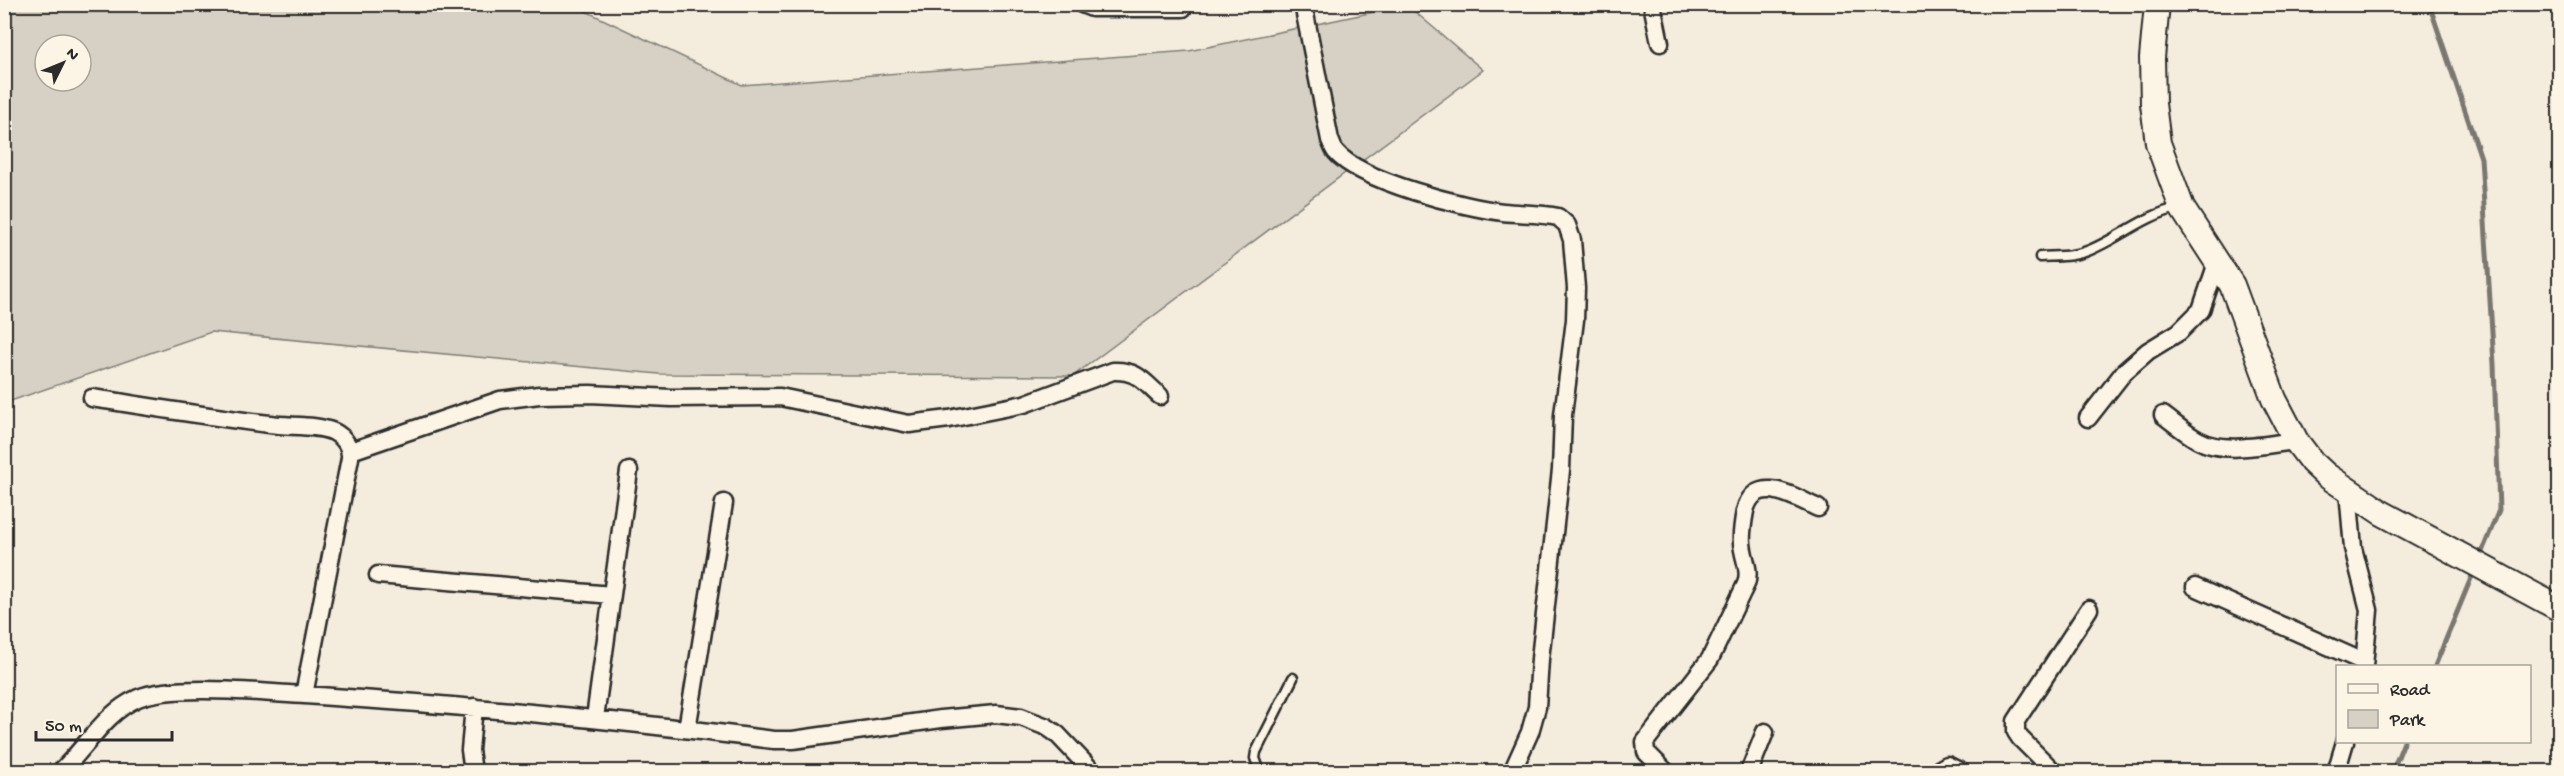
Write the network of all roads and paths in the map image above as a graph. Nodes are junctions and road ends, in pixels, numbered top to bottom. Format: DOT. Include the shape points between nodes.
graph roads {
  1 [pos="1082,4"];
  2 [pos="1303,4"];
  3 [pos="1652,4"];
  4 [pos="2157,4"];
  5 [pos="1183,8"];
  6 [pos="1660,43"];
  7 [pos="2182,208"];
  8 [pos="2040,257"];
  9 [pos="2218,261"];
  10 [pos="1160,396"];
  11 [pos="92,398"];
  12 [pos="2163,415"];
  13 [pos="2088,418"];
  14 [pos="2295,441"];
  15 [pos="351,451"];
  16 [pos="629,471"];
  17 [pos="2348,491"];
  18 [pos="724,503"];
  19 [pos="1818,508"];
  20 [pos="378,575"];
  21 [pos="2195,587"];
  22 [pos="612,595"];
  23 [pos="2554,607"];
  24 [pos="2089,609"];
  25 [pos="2364,664"];
  26 [pos="1293,678"];
  27 [pos="304,695"];
  28 [pos="474,707"];
  29 [pos="594,718"];
  30 [pos="687,729"];
  31 [pos="1765,732"];
  32 [pos="2344,743"];
  33 [pos="60,771"];
  34 [pos="473,771"];
  35 [pos="1093,771"];
  36 [pos="1260,771"];
  37 [pos="1512,771"];
  38 [pos="1666,771"];
  39 [pos="1749,771"];
  40 [pos="1935,771"];
  41 [pos="1961,771"];
  42 [pos="2054,771"];
  43 [pos="2336,771"];
  1 -- 5 [label="street" via="1092,8"];
  2 -- 37 [label="street" via="1330,140 1336,152 1372,174 1424,195 1467,207 1558,217 1567,225 1572,240 1575,320 1537,707"];
  3 -- 6 [label="street"];
  4 -- 7 [label="main road" via="2152,58 2155,123 2158,143"];
  7 -- 8 [label="lane" via="2154,214 2088,251"];
  7 -- 9 [label="main road"];
  9 -- 13 [label="street" via="2201,310 2179,332 2124,372"];
  9 -- 14 [label="main road" via="2239,299 2251,342"];
  10 -- 15 [label="street" via="1127,370 1113,371 1024,404 909,424 780,397 539,394 500,400"];
  11 -- 15 [label="street" via="322,429 341,437"];
  12 -- 14 [label="street" via="2212,446"];
  14 -- 17 [label="main road" via="2312,462"];
  15 -- 27 [label="street"];
  16 -- 22 [label="street"];
  17 -- 23 [label="main road"];
  17 -- 25 [label="street" via="2353,548 2369,610"];
  18 -- 30 [label="street"];
  19 -- 38 [label="street" via="1769,490 1749,498 1741,534 1748,573 1746,584 1710,659 1645,742 1646,752"];
  20 -- 22 [label="street"];
  21 -- 25 [label="street"];
  22 -- 29 [label="street"];
  24 -- 42 [label="street" via="2016,721 2020,738"];
  26 -- 36 [label="lane" via="1256,752"];
  27 -- 28 [label="street"];
  27 -- 33 [label="street" via="228,690 140,697 118,708"];
  28 -- 29 [label="street"];
  28 -- 34 [label="street" via="470,750"];
  29 -- 30 [label="street"];
  30 -- 35 [label="street" via="793,740 996,714 1022,717 1047,727"];
  31 -- 39 [label="street"];
  32 -- 43 [label="street"];
  40 -- 41 [label="street" via="1947,765"];
}
